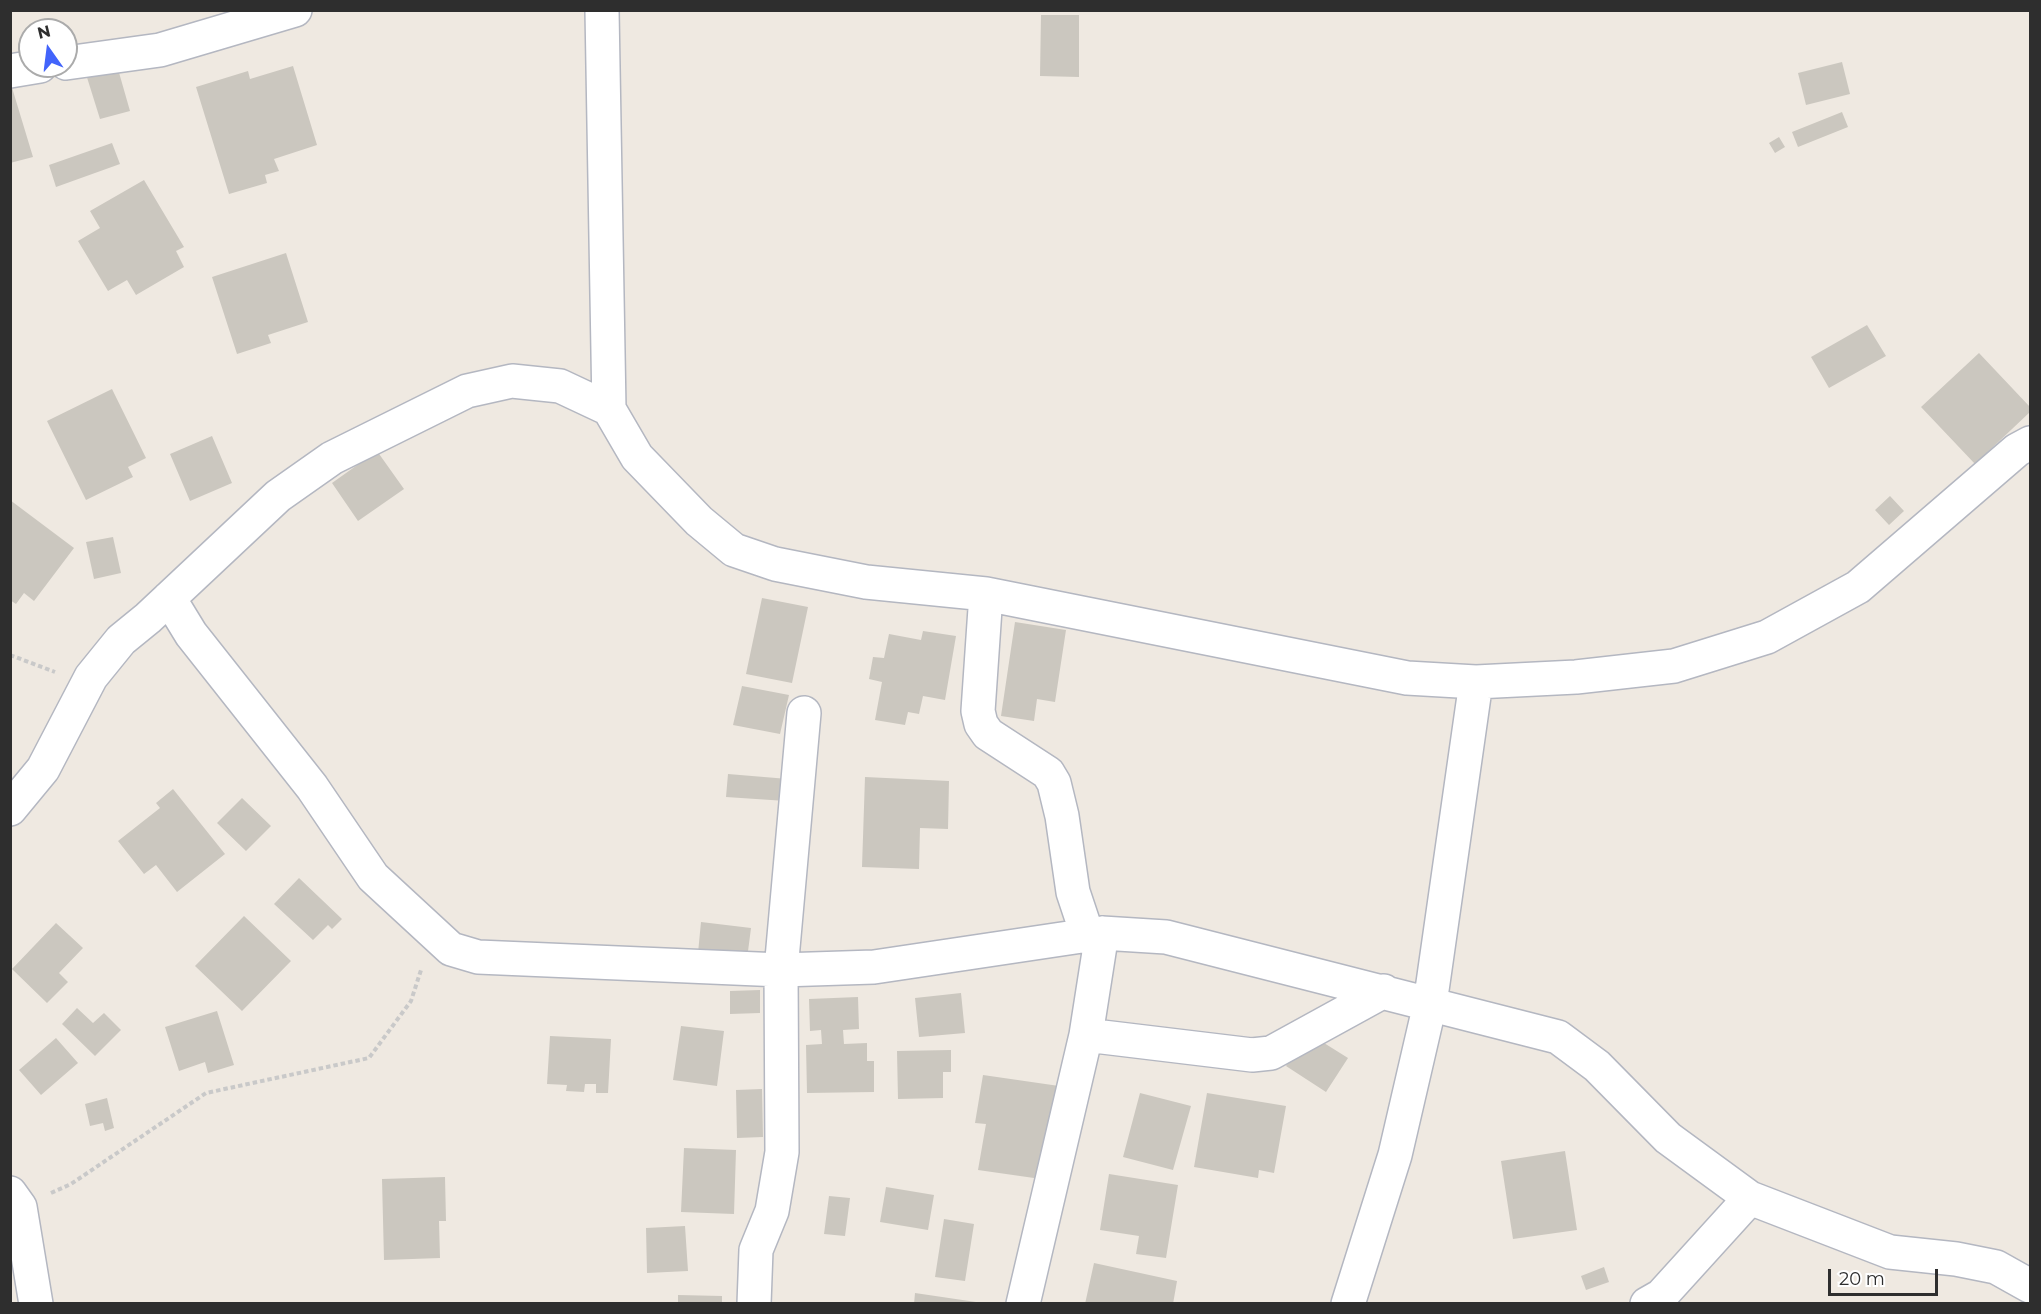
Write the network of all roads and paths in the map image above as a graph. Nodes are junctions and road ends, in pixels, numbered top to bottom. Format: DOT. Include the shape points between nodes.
graph roads {
  1 [pos="295,10"];
  2 [pos="602,10"];
  3 [pos="78,61"];
  4 [pos="609,409"];
  5 [pos="2031,443"];
  6 [pos="986,594"];
  7 [pos="169,598"];
  8 [pos="10,656"];
  9 [pos="92,677"];
  10 [pos="1476,682"];
  11 [pos="804,713"];
  12 [pos="10,809"];
  13 [pos="433,932"];
  14 [pos="1095,934"];
  15 [pos="781,970"];
  16 [pos="1384,991"];
  17 [pos="1430,1004"];
  18 [pos="1086,1035"];
  19 [pos="1750,1198"];
  20 [pos="15,1200"];
  21 [pos="2031,1286"];
  22 [pos="36,1304"];
  23 [pos="754,1304"];
  24 [pos="1023,1304"];
  25 [pos="1348,1304"];
  26 [pos="1647,1304"];
  1 -- 3 [label="street" via="160,50"];
  2 -- 4 [label="street"];
  4 -- 6 [label="street" via="637,457 699,521 734,550 775,564 866,582"];
  4 -- 7 [label="street" via="560,386 512,381 467,391 314,470 278,496"];
  5 -- 10 [label="street" via="2017,450 1858,586 1767,637 1674,666 1576,677"];
  6 -- 10 [label="street" via="1407,678"];
  6 -- 14 [label="street" via="978,711 981,724 988,734 1048,773 1054,783 1073,892"];
  7 -- 9 [label="street" via="121,640"];
  7 -- 13 [label="street" via="191,633 312,787 373,877"];
  8 -- 9 [label="path" via="50,671"];
  9 -- 12 [label="street" via="43,770"];
  10 -- 17 [label="street"];
  11 -- 15 [label="street"];
  13 -- 15 [label="street" via="451,949 478,957"];
  13 -- 20 [label="path" via="411,1001 369,1058 206,1093 71,1184"];
  14 -- 15 [label="street" via="874,967"];
  14 -- 16 [label="street" via="1166,937"];
  14 -- 18 [label="street"];
  15 -- 23 [label="street" via="782,1152 772,1211 756,1250"];
  16 -- 17 [label="street"];
  16 -- 18 [label="street" via="1271,1053 1252,1055"];
  17 -- 19 [label="street" via="1558,1037 1597,1066 1668,1138"];
  17 -- 25 [label="street" via="1395,1155"];
  18 -- 24 [label="street"];
  19 -- 21 [label="street" via="1890,1252 1996,1267"];
  19 -- 26 [label="street" via="1661,1296"];
  20 -- 22 [label="street"];
}
